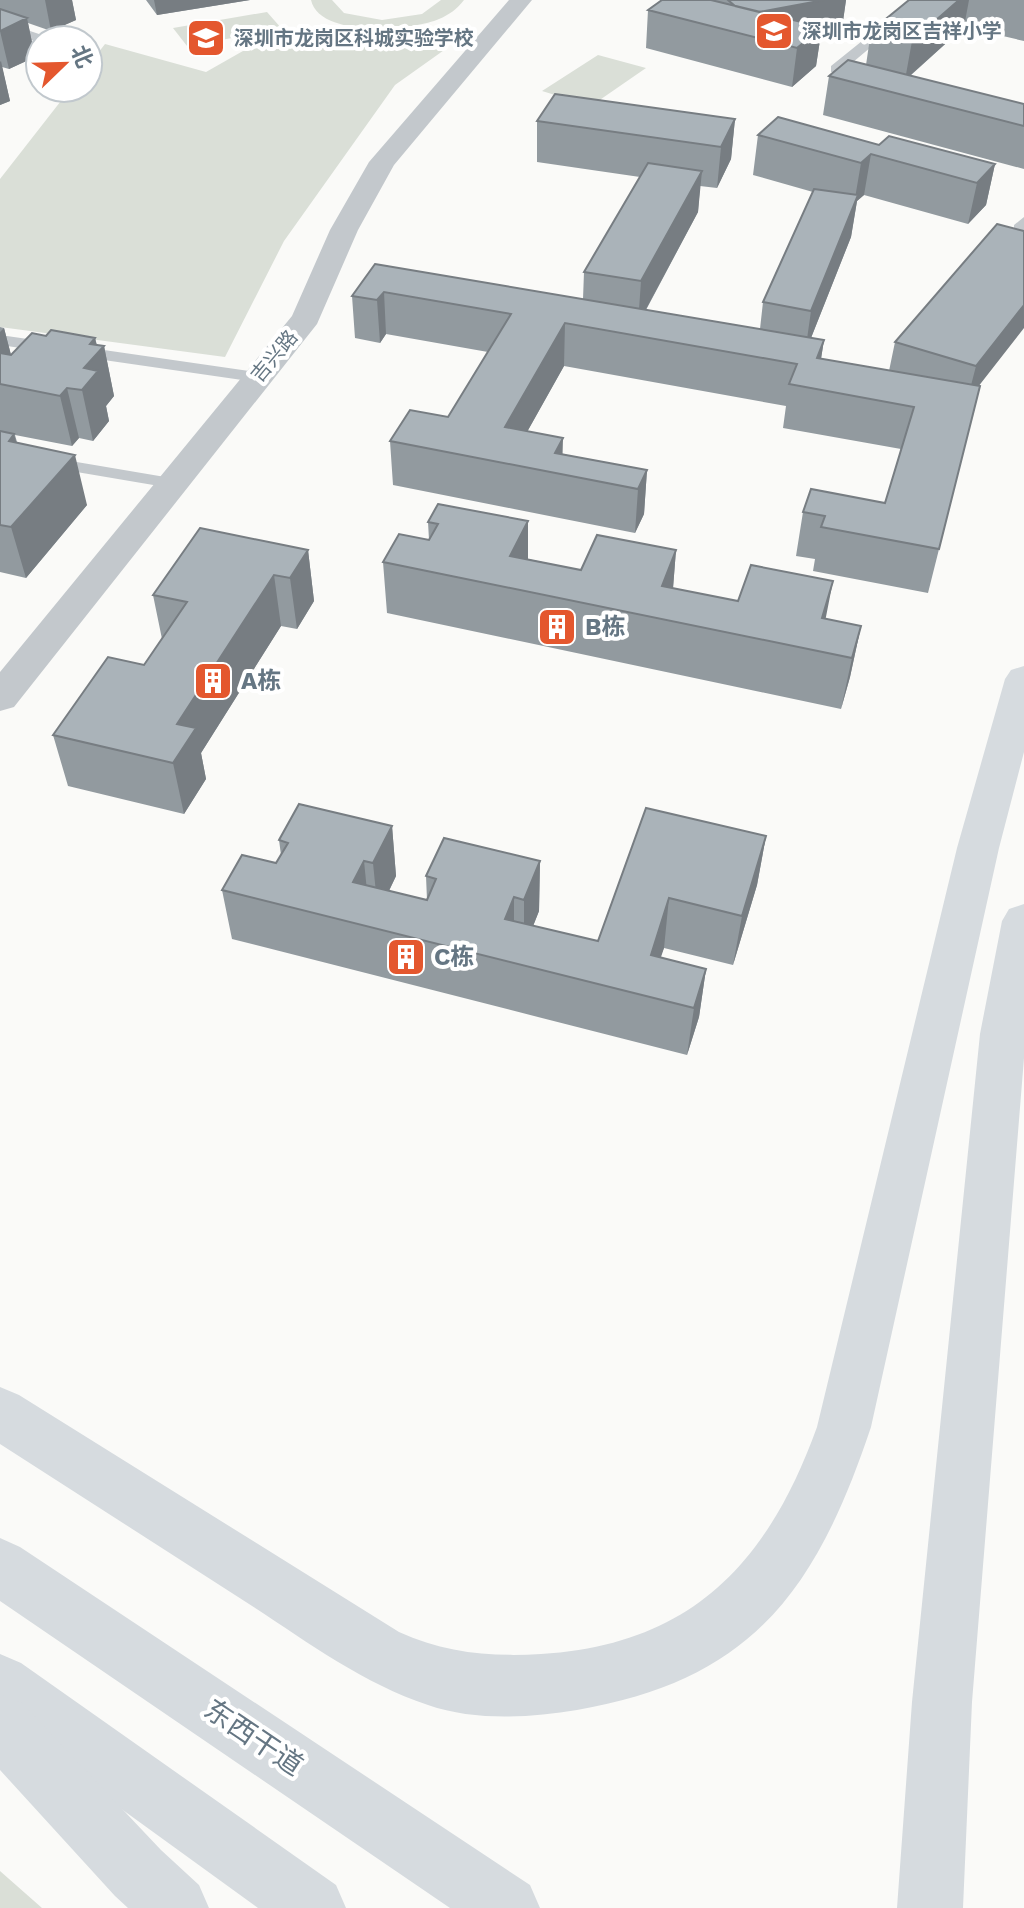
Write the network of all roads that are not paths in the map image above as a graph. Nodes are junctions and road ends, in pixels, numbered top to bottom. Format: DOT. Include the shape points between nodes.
graph roads {
  1 [pos="521,0"];
  2 [pos="921,0"];
  3 [pos="0,25"];
  4 [pos="24,33"];
  5 [pos="880,80"];
  6 [pos="0,340"];
  7 [pos="256,377"];
  8 [pos="0,454"];
  9 [pos="171,483"];
  10 [pos="1024,679"];
  11 [pos="0,698"];
  12 [pos="1024,921"];
  13 [pos="0,1413"];
  14 [pos="0,1567"];
  15 [pos="0,1684"];
  16 [pos="0,1725"];
  17 [pos="176,1908"];
  18 [pos="313,1908"];
  19 [pos="507,1908"];
  20 [pos="930,1908"];
  1 -- 7 [label="street, 吉兴路" via="382,162 344,230 306,318"];
  2 -- 5 [label="lane" via="836,69"];
  3 -- 4 [label="lane"];
  6 -- 7 [label="lane"];
  7 -- 9 [label="street, 吉兴路"];
  8 -- 9 [label="lane"];
  9 -- 11 [label="street, 吉兴路"];
  10 -- 13 [label="main road" via="978,848 844,1427 819,1494 788,1551 746,1603 719,1626 657,1658 582,1679 532,1686 433,1677 378,1653"];
  12 -- 20 [label="main road" via="1003,1034 942,1702"];
  14 -- 19 [label="main road, 东西干道"];
  15 -- 18 [label="main road"];
  16 -- 17 [label="main road"];
}
